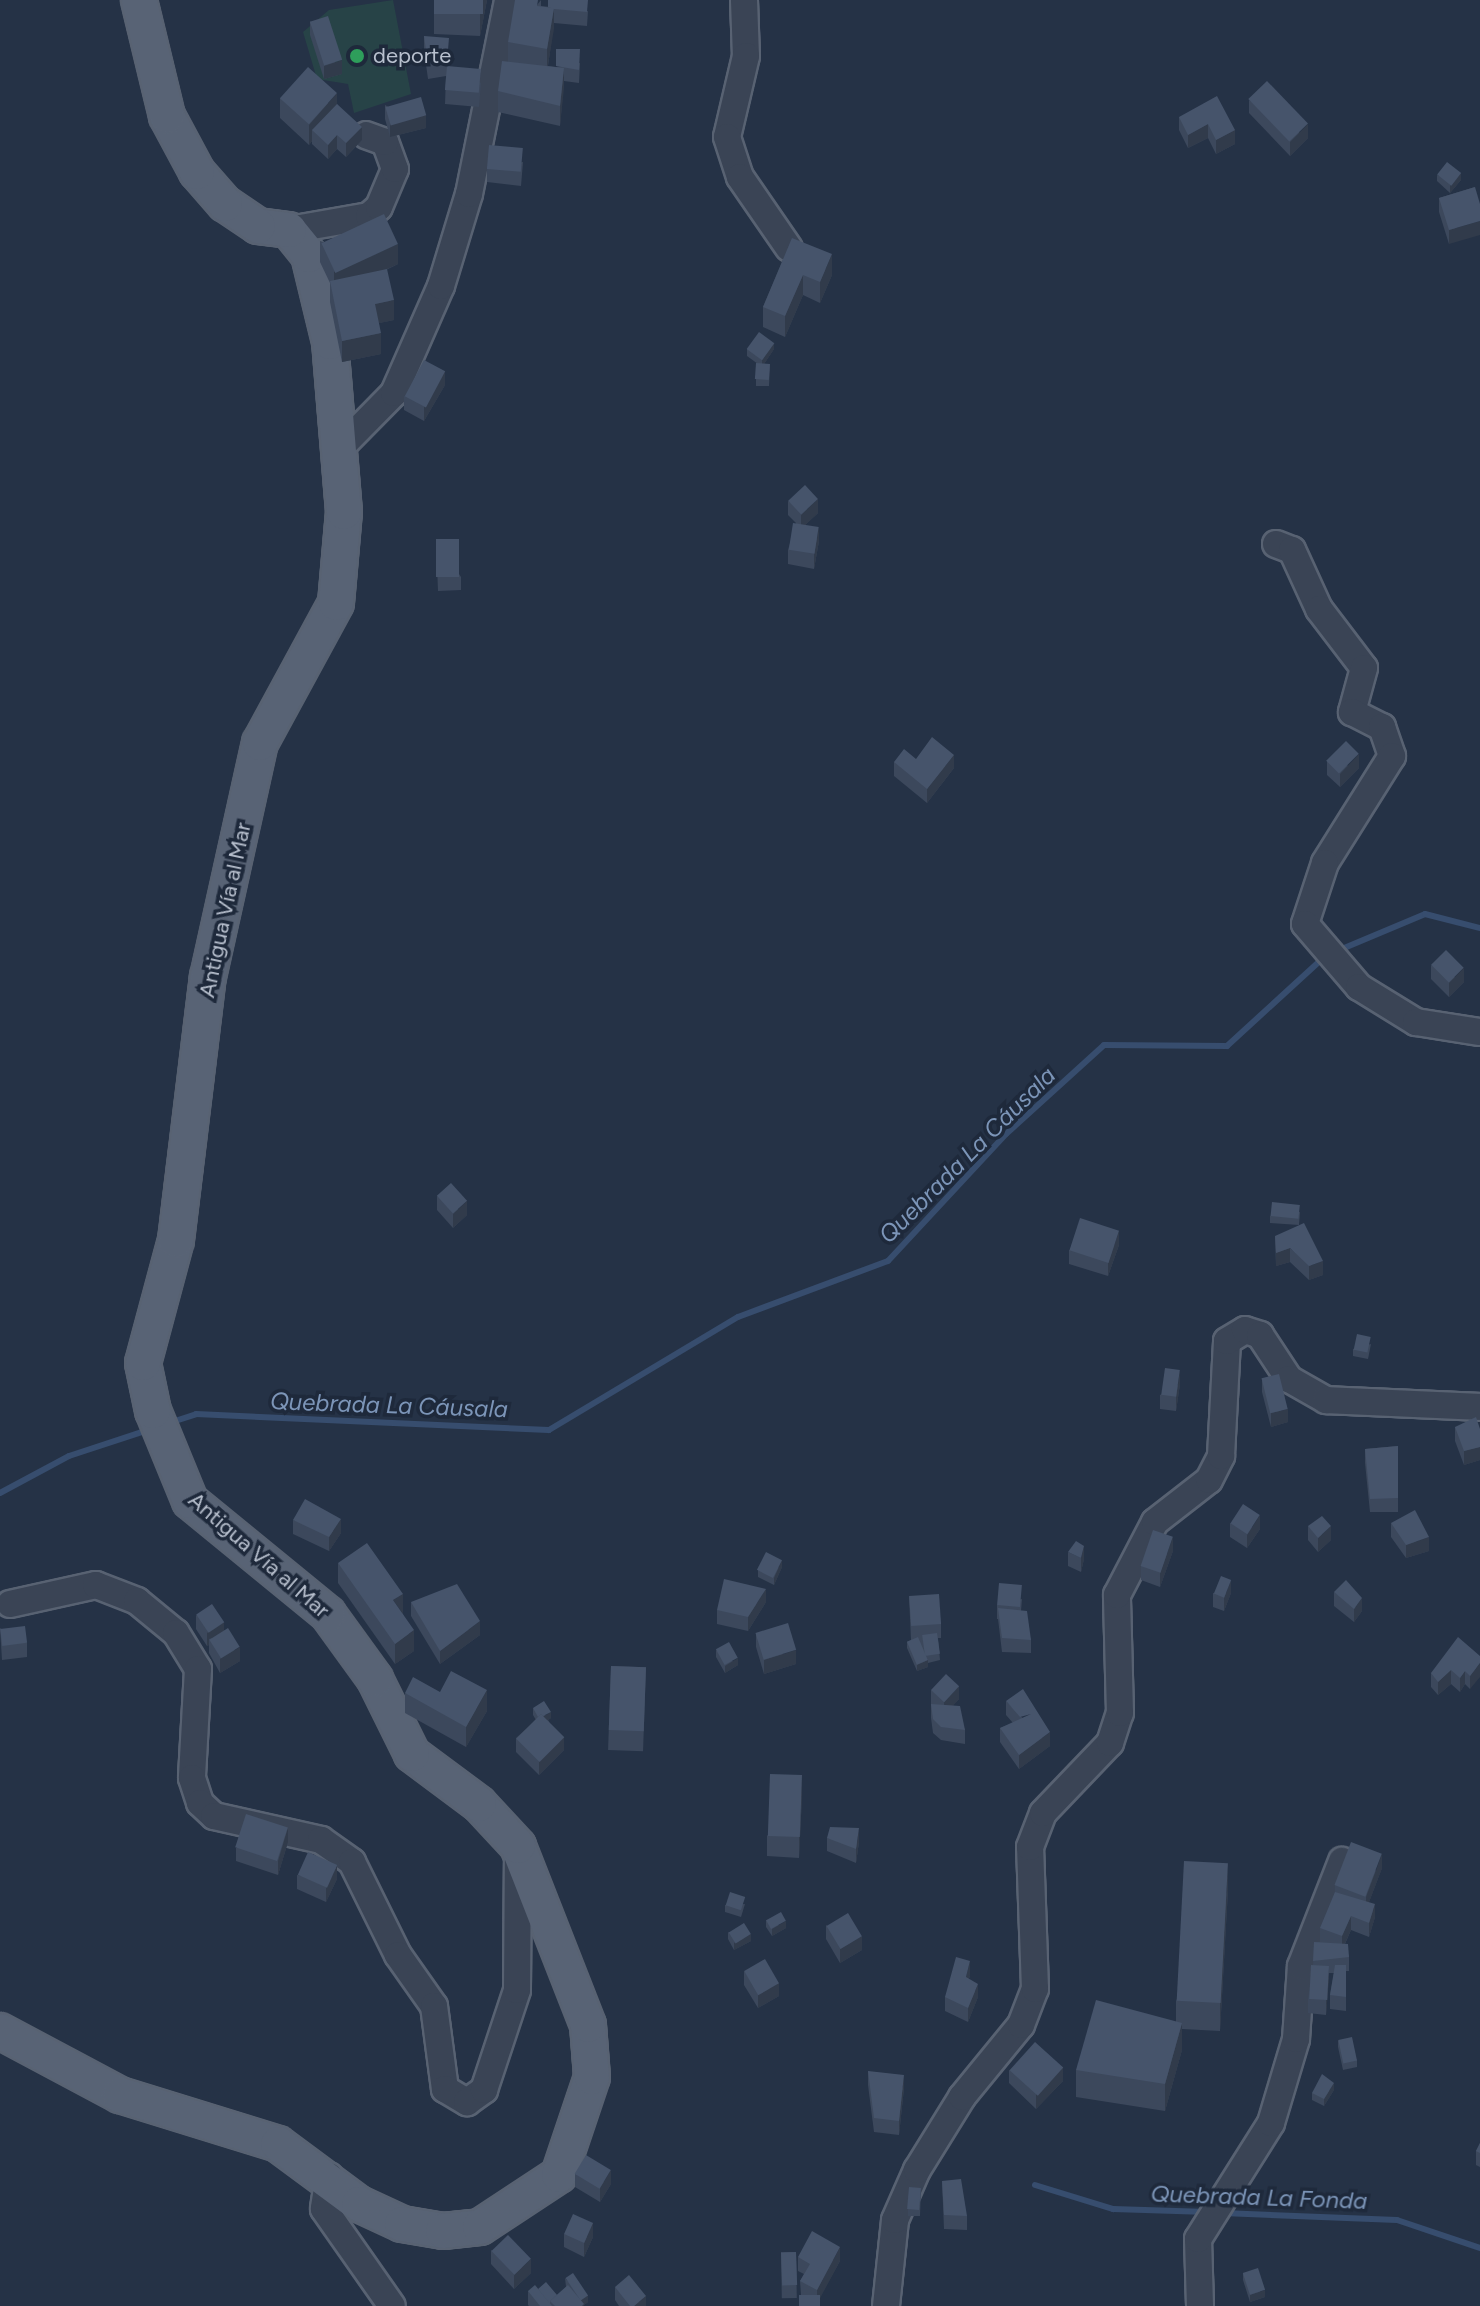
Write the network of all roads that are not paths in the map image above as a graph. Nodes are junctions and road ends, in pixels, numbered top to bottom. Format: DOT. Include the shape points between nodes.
graph roads {
  1 [pos="139,0"];
  2 [pos="508,0"];
  3 [pos="744,0"];
  4 [pos="366,135"];
  5 [pos="289,230"];
  6 [pos="789,248"];
  7 [pos="341,447"];
  8 [pos="1276,544"];
  9 [pos="1480,1032"];
  10 [pos="1480,1407"];
  11 [pos="10,1604"];
  12 [pos="518,1846"];
  13 [pos="1342,1861"];
  14 [pos="0,2031"];
  15 [pos="329,2176"];
  16 [pos="392,2306"];
  17 [pos="886,2306"];
  18 [pos="1200,2306"];
  1 -- 5 [label="main road" via="167,116 197,172 258,226"];
  2 -- 7 [label="street" via="469,194 441,286 394,393"];
  3 -- 6 [label="street" via="746,56 727,137 740,177"];
  4 -- 5 [label="street" via="385,142 395,169 379,207 369,216"];
  5 -- 7 [label="main road, Antigua Vía al Mar" via="309,255 330,342"];
  7 -- 12 [label="main road, Antigua Vía al Mar" via="336,603 260,743 208,977 176,1240 143,1363 157,1427 190,1501 328,1614 375,1679 412,1754 479,1804"];
  8 -- 9 [label="street" via="1292,550 1319,609 1364,668 1352,712 1382,727 1392,756 1325,863 1305,924 1359,987 1393,1008 1416,1022"];
  10 -- 17 [label="street" via="1326,1400 1289,1379 1260,1335 1245,1330 1227,1341 1221,1456 1209,1480 1155,1522 1117,1595 1120,1713 1110,1743 1043,1813 1030,1847 1035,1989 1021,2025 962,2097 917,2170 895,2220"];
  11 -- 12 [label="street" via="96,1585 137,1601 176,1633 198,1669 192,1778 200,1803 214,1816 321,1840 352,1862 398,1955 434,2006 445,2089 467,2102 484,2090 517,1990"];
  12 -- 15 [label="main road, Antigua Vía al Mar" via="588,2025 592,2077 559,2175 480,2227 443,2231 402,2224 359,2204"];
  13 -- 18 [label="street" via="1301,1966 1296,2039 1271,2123 1198,2239"];
  14 -- 15 [label="main road, Antigua Vía al Mar" via="120,2095 249,2131"];
  15 -- 16 [label="street" via="320,2193 324,2209"];
}
